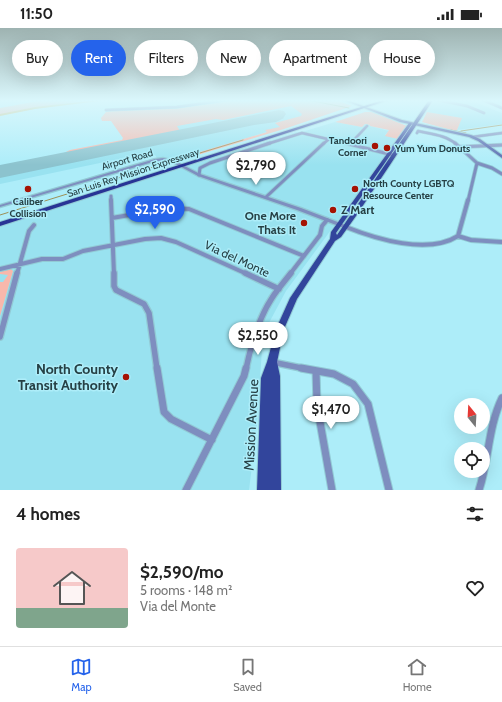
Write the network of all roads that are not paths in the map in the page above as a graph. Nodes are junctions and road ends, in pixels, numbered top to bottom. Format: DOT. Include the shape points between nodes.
graph roads {
  1 [pos="317,122"];
  2 [pos="408,122"];
  3 [pos="413,123"];
  4 [pos="367,126"];
  5 [pos="417,133"];
  6 [pos="502,133"];
  7 [pos="472,136"];
  8 [pos="329,139"];
  9 [pos="350,144"];
  10 [pos="488,146"];
  11 [pos="502,146"];
  12 [pos="458,147"];
  13 [pos="392,154"];
  14 [pos="501,155"];
  15 [pos="477,163"];
  16 [pos="180,165"];
  17 [pos="378,168"];
  18 [pos="502,174"];
  19 [pos="199,175"];
  20 [pos="380,177"];
  21 [pos="366,187"];
  22 [pos="112,196"];
  23 [pos="266,198"];
  24 [pos="0,206"];
  25 [pos="361,206"];
  26 [pos="112,218"];
  27 [pos="0,220"];
  28 [pos="327,220"];
  29 [pos="0,224"];
  30 [pos="34,225"];
  31 [pos="342,226"];
  32 [pos="458,236"];
  33 [pos="502,242"];
  34 [pos="112,246"];
  35 [pos="304,256"];
  36 [pos="20,263"];
  37 [pos="0,269"];
  38 [pos="279,289"];
  39 [pos="0,337"];
  40 [pos="272,362"];
  41 [pos="316,371"];
  42 [pos="502,398"];
  43 [pos="212,440"];
  44 [pos="186,490"];
  45 [pos="262,490"];
  46 [pos="275,490"];
  47 [pos="332,490"];
  48 [pos="389,490"];
  49 [pos="479,490"];
  1 -- 16 [label="highway, San Luis Rey Mission Expressway"];
  2 -- 3 [label="main road"];
  3 -- 7 [label="main road"];
  3 -- 13 [label="main road, Mission Avenue"];
  4 -- 9 [label="street"];
  5 -- 12 [label="street" via="418,131 441,136 451,140"];
  6 -- 7 [label="street"];
  7 -- 10 [label="main road"];
  8 -- 9 [label="street"];
  8 -- 19 [label="street" via="298,134 210,163 200,168"];
  8 -- 23 [label="street"];
  9 -- 13 [label="street"];
  10 -- 11 [label="street"];
  10 -- 12 [label="street"];
  10 -- 14 [label="main road"];
  12 -- 15 [label="street"];
  13 -- 17 [label="main road, Mission Avenue"];
  13 -- 20 [label="main road, Mission Avenue"];
  15 -- 18 [label="street"];
  15 -- 32 [label="street"];
  16 -- 19 [label="street, Airport Road"];
  16 -- 24 [label="street, Airport Road" via="171,159 156,160"];
  16 -- 27 [label="highway, San Luis Rey Mission Expressway"];
  16 -- 29 [label="highway, San Luis Rey Mission Expressway"];
  17 -- 20 [label="main road" via="381,170"];
  17 -- 21 [label="main road, Mission Avenue"];
  19 -- 23 [label="street, Airport Road"];
  20 -- 25 [label="main road, Mission Avenue"];
  21 -- 25 [label="main road" via="368,190 360,202"];
  21 -- 31 [label="main road, Mission Avenue"];
  22 -- 26 [label="street"];
  23 -- 28 [label="street, Airport Road"];
  25 -- 31 [label="main road, Mission Avenue"];
  26 -- 34 [label="street"];
  26 -- 35 [label="street" via="170,208 189,209"];
  28 -- 31 [label="street, Airport Road"];
  28 -- 35 [label="street" via="320,235"];
  30 -- 36 [label="street" via="29,231"];
  31 -- 32 [label="street" via="386,241 402,243 448,242"];
  31 -- 40 [label="main road, Mission Avenue" via="333,233 333,239 286,312"];
  32 -- 33 [label="street" via="478,241"];
  34 -- 36 [label="street, Via del Monte" via="83,251 63,259 48,258"];
  34 -- 38 [label="street, Via del Monte" via="152,238 169,239"];
  34 -- 43 [label="street" via="116,290 144,304 149,313 164,412 171,419"];
  35 -- 38 [label="street"];
  36 -- 37 [label="street, Via del Monte"];
  36 -- 39 [label="street"];
  38 -- 43 [label="street" via="260,320 244,376"];
  40 -- 41 [label="street"];
  40 -- 45 [label="main road, Mission Avenue" via="266,378"];
  40 -- 46 [label="main road, Mission Avenue" via="275,376"];
  41 -- 47 [label="street" via="317,405"];
  41 -- 48 [label="street" via="343,377 353,384 368,404"];
  42 -- 49 [label="street" via="496,409 484,478"];
  43 -- 44 [label="street"];
}
